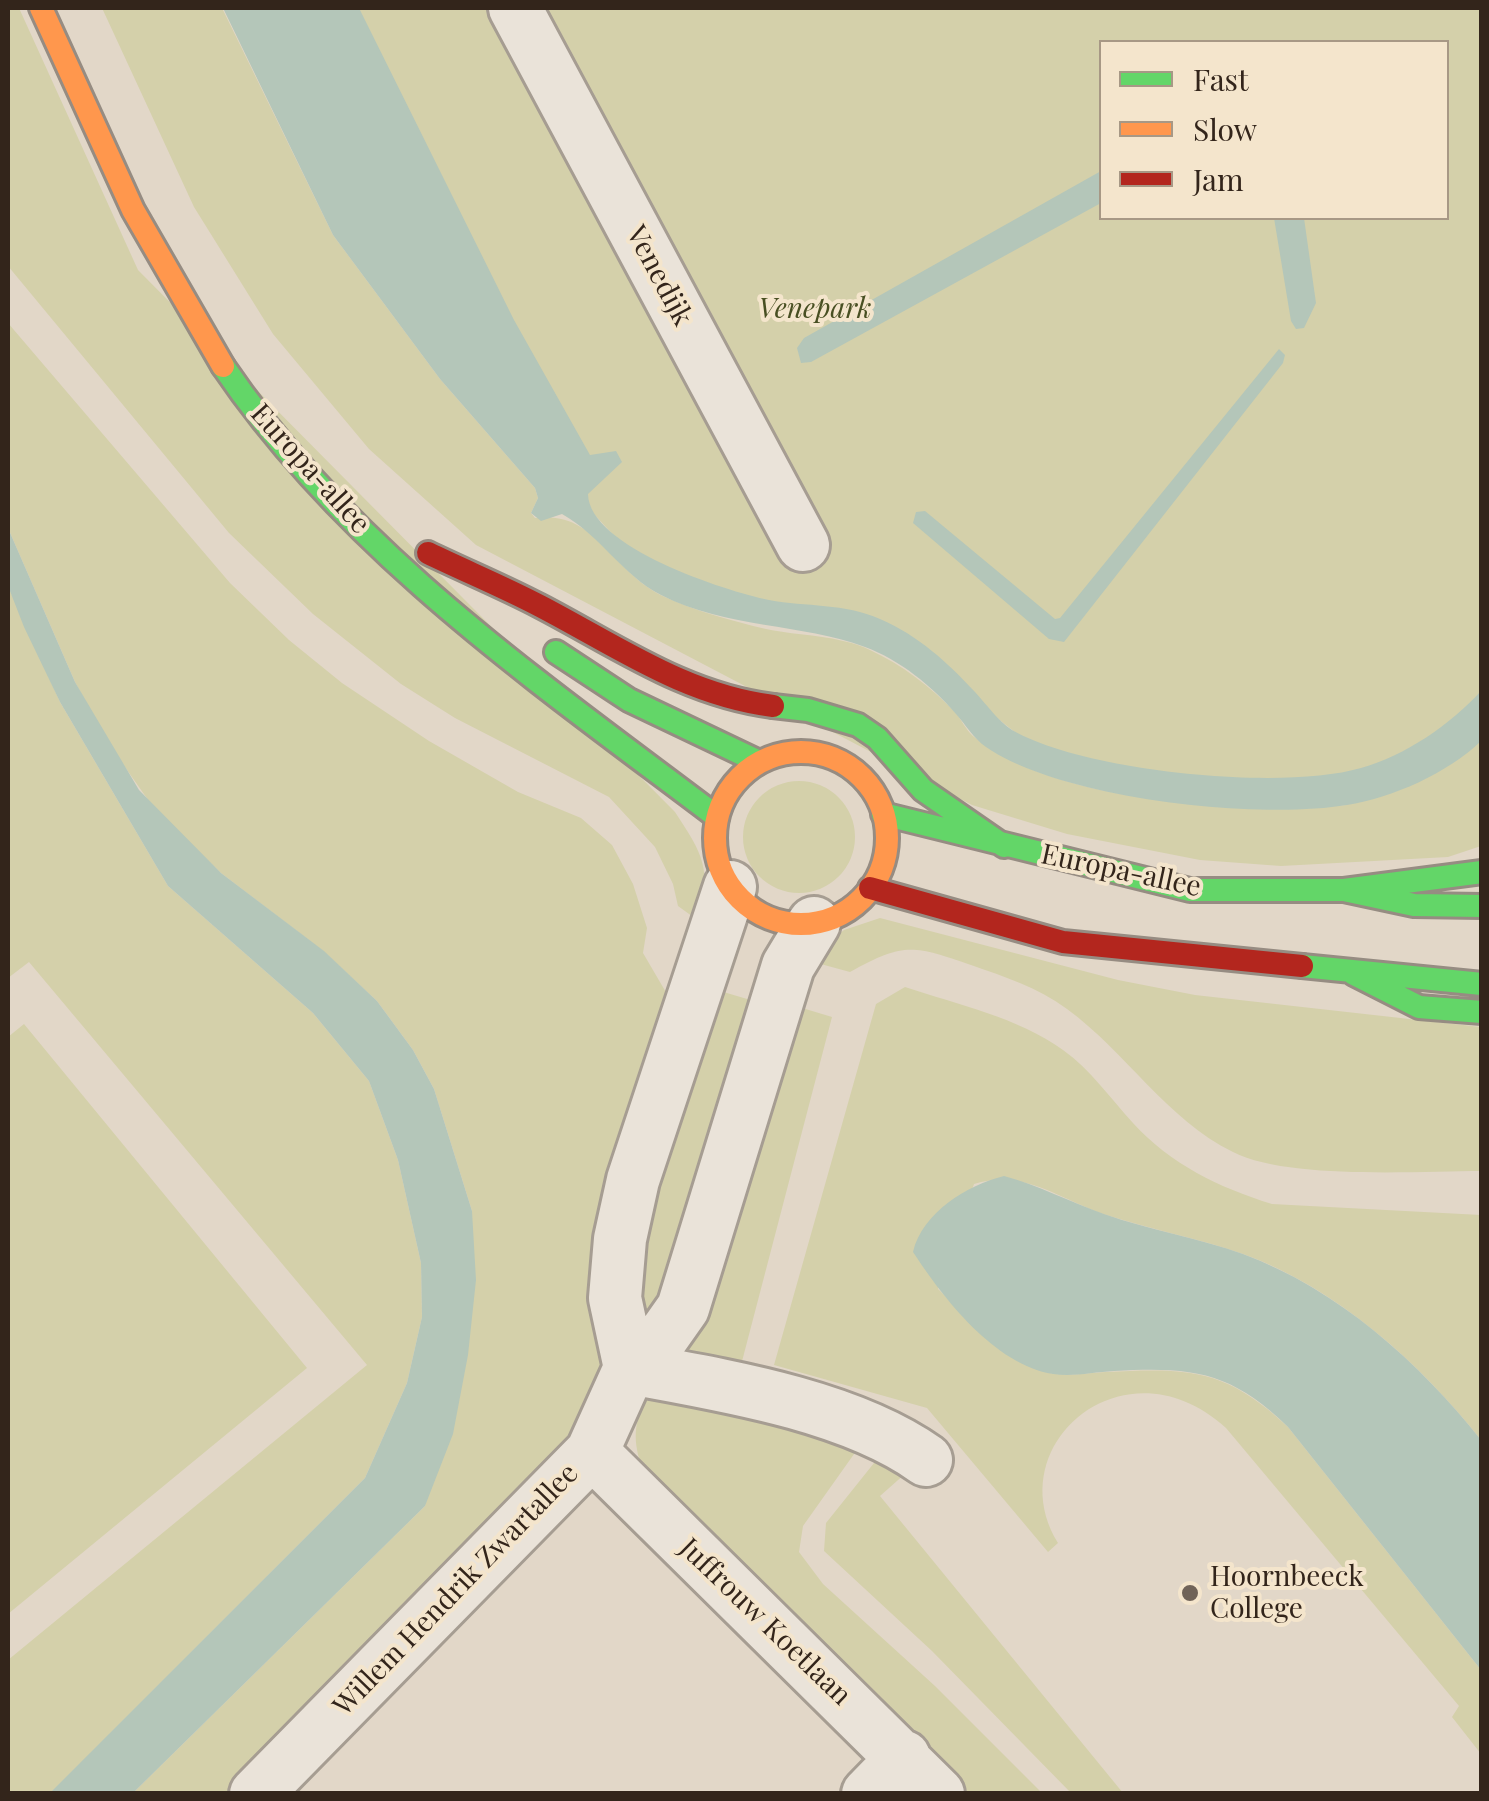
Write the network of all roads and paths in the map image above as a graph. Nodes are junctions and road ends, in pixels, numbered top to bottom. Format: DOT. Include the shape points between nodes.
graph roads {
  1 [pos="41,8"];
  2 [pos="66,8"];
  3 [pos="516,8"];
  4 [pos="134,156"];
  5 [pos="803,545"];
  6 [pos="515,620"];
  7 [pos="544,642"];
  8 [pos="759,762"];
  9 [pos="884,814"];
  10 [pos="717,818"];
  11 [pos="1004,846"];
  12 [pos="1482,872"];
  13 [pos="730,887"];
  14 [pos="870,888"];
  15 [pos="1344,890"];
  16 [pos="1482,906"];
  17 [pos="814,923"];
  18 [pos="1420,953"];
  19 [pos="1354,974"];
  20 [pos="1482,984"];
  21 [pos="1482,1012"];
  22 [pos="630,1368"];
  23 [pos="592,1452"];
  24 [pos="926,1460"];
  25 [pos="921,1775"];
  26 [pos="256,1794"];
  27 [pos="868,1794"];
  1 -- 10 [label="main road, Europa-allee" via="197,328 252,405 361,529 412,576"];
  2 -- 4 [label="main road"];
  3 -- 5 [label="street, Venedijk"];
  6 -- 11 [label="main road" via="422,547 646,668 736,700 808,710 858,726 894,754 922,790"];
  7 -- 8 [label="main road" via="587,676"];
  8 -- 9 [label="main road" via="798,752 836,759 857,772"];
  8 -- 10 [label="main road" via="739,778"];
  9 -- 11 [label="main road, Europa-allee"];
  9 -- 14 [label="main road" via="887,840"];
  10 -- 13 [label="main road" via="716,854"];
  11 -- 15 [label="main road, Europa-allee" via="1190,890"];
  12 -- 15 [label="main road"];
  13 -- 17 [label="main road" via="758,913"];
  13 -- 22 [label="street" via="633,1180 620,1239 615,1298"];
  14 -- 17 [label="main road" via="836,916"];
  14 -- 19 [label="main road" via="1063,942"];
  15 -- 16 [label="main road, Europa-allee" via="1414,905"];
  17 -- 22 [label="street, Willem Hendrik Zwartallee" via="788,966 683,1308"];
  18 -- 19 [label="main road"];
  19 -- 20 [label="main road"];
  19 -- 21 [label="main road" via="1418,1007"];
  22 -- 23 [label="street, Willem Hendrik Zwartallee"];
  22 -- 24 [label="street" via="747,1389 880,1434"];
  23 -- 25 [label="street, Juffrouw Koetlaan"];
  23 -- 26 [label="street, Willem Hendrik Zwartallee"];
  25 -- 27 [label="street"];
}
